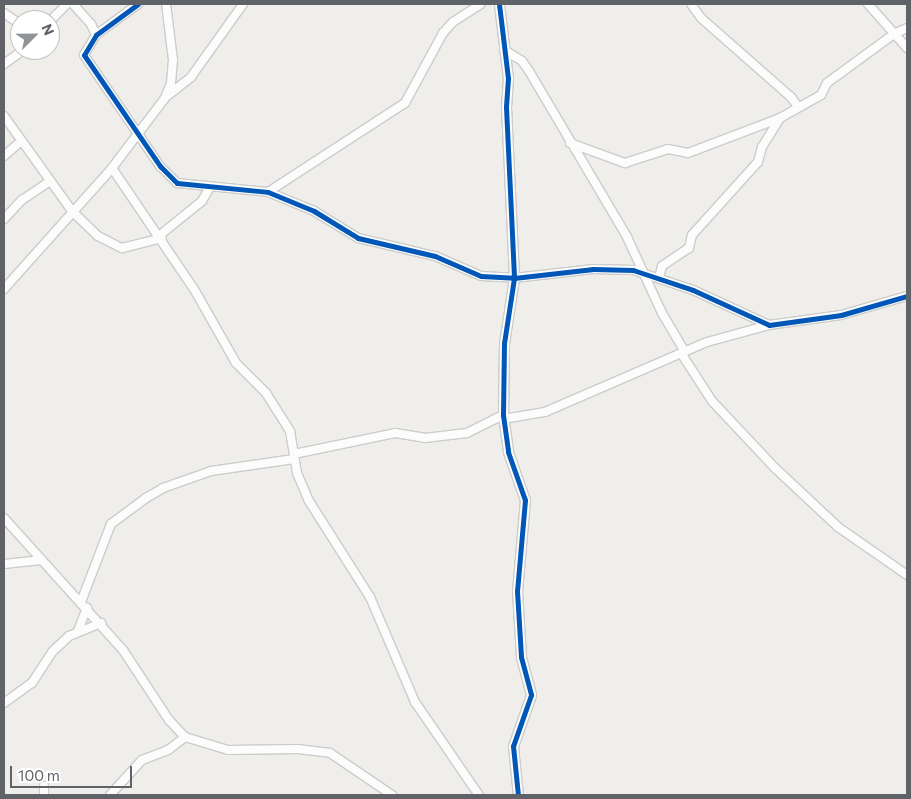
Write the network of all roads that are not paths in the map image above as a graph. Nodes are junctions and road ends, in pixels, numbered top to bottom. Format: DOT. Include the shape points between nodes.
graph roads {
  1 [pos="73,4"];
  2 [pos="138,4"];
  3 [pos="166,4"];
  4 [pos="242,4"];
  5 [pos="481,4"];
  6 [pos="499,4"];
  7 [pos="691,4"];
  8 [pos="868,4"];
  9 [pos="907,28"];
  10 [pos="894,34"];
  11 [pos="96,35"];
  12 [pos="907,48"];
  13 [pos="504,50"];
  14 [pos="165,98"];
  15 [pos="798,107"];
  16 [pos="4,116"];
  17 [pos="780,118"];
  18 [pos="138,133"];
  19 [pos="20,142"];
  20 [pos="570,143"];
  21 [pos="4,156"];
  22 [pos="112,168"];
  23 [pos="50,181"];
  24 [pos="210,187"];
  25 [pos="268,192"];
  26 [pos="72,212"];
  27 [pos="4,219"];
  28 [pos="161,237"];
  29 [pos="646,273"];
  30 [pos="514,278"];
  31 [pos="659,278"];
  32 [pos="4,289"];
  33 [pos="907,296"];
  34 [pos="769,325"];
  35 [pos="683,352"];
  36 [pos="503,417"];
  37 [pos="294,456"];
  38 [pos="4,518"];
  39 [pos="42,560"];
  40 [pos="4,564"];
  41 [pos="907,575"];
  42 [pos="81,602"];
  43 [pos="87,608"];
  44 [pos="101,623"];
  45 [pos="78,631"];
  46 [pos="4,703"];
  47 [pos="185,737"];
  48 [pos="44,786"];
  49 [pos="44,795"];
  50 [pos="110,795"];
  51 [pos="392,795"];
  52 [pos="479,795"];
  53 [pos="518,795"];
  1 -- 11 [label="street" via="91,24"];
  2 -- 11 [label="street"];
  3 -- 14 [label="street" via="172,60 171,83"];
  4 -- 14 [label="street" via="191,77"];
  5 -- 25 [label="street" via="453,22 443,33 405,103"];
  6 -- 13 [label="street"];
  7 -- 15 [label="street" via="701,18 792,97"];
  8 -- 10 [label="street"];
  9 -- 10 [label="street"];
  10 -- 12 [label="street"];
  10 -- 15 [label="street" via="827,83 820,95"];
  11 -- 18 [label="street" via="84,55"];
  13 -- 20 [label="street" via="522,61"];
  13 -- 30 [label="street" via="508,78 506,108"];
  14 -- 18 [label="street"];
  15 -- 17 [label="street"];
  16 -- 19 [label="street"];
  17 -- 20 [label="street" via="688,153 668,149 625,163"];
  17 -- 31 [label="street" via="762,147 758,162 692,234 689,248 662,266"];
  18 -- 22 [label="street"];
  18 -- 24 [label="street" via="177,183"];
  19 -- 21 [label="street"];
  19 -- 23 [label="street"];
  20 -- 29 [label="street"];
  22 -- 26 [label="street"];
  22 -- 28 [label="street"];
  23 -- 26 [label="street"];
  23 -- 27 [label="street" via="22,200"];
  24 -- 25 [label="street"];
  24 -- 28 [label="street" via="202,201"];
  25 -- 30 [label="street" via="314,211 364,240 435,256 481,276"];
  26 -- 28 [label="street" via="98,236 122,248"];
  26 -- 32 [label="street"];
  28 -- 37 [label="street" via="232,356 266,393 290,431"];
  29 -- 30 [label="street" via="613,268"];
  29 -- 31 [label="street"];
  29 -- 35 [label="street"];
  30 -- 36 [label="street" via="504,344"];
  31 -- 34 [label="street"];
  33 -- 34 [label="street" via="842,316"];
  34 -- 35 [label="street"];
  35 -- 36 [label="street" via="545,412"];
  35 -- 41 [label="street" via="712,401 754,447 838,527"];
  36 -- 37 [label="street" via="467,433 425,438 395,434"];
  36 -- 53 [label="street" via="508,452 525,500 518,615 521,657 531,695 513,746"];
  37 -- 42 [label="street" via="211,471 163,488 146,498 111,524"];
  37 -- 52 [label="street" via="299,480 309,501 373,604 408,689"];
  38 -- 39 [label="street"];
  39 -- 40 [label="street"];
  39 -- 42 [label="street"];
  42 -- 43 [label="street"];
  43 -- 44 [label="street"];
  43 -- 45 [label="street"];
  44 -- 45 [label="street"];
  44 -- 47 [label="street" via="141,674 168,720"];
  45 -- 46 [label="street" via="53,651 32,683"];
  47 -- 50 [label="street" via="168,750 142,760"];
  47 -- 51 [label="street" via="228,750 298,749 330,753"];
  48 -- 49 [label="street"];
}
